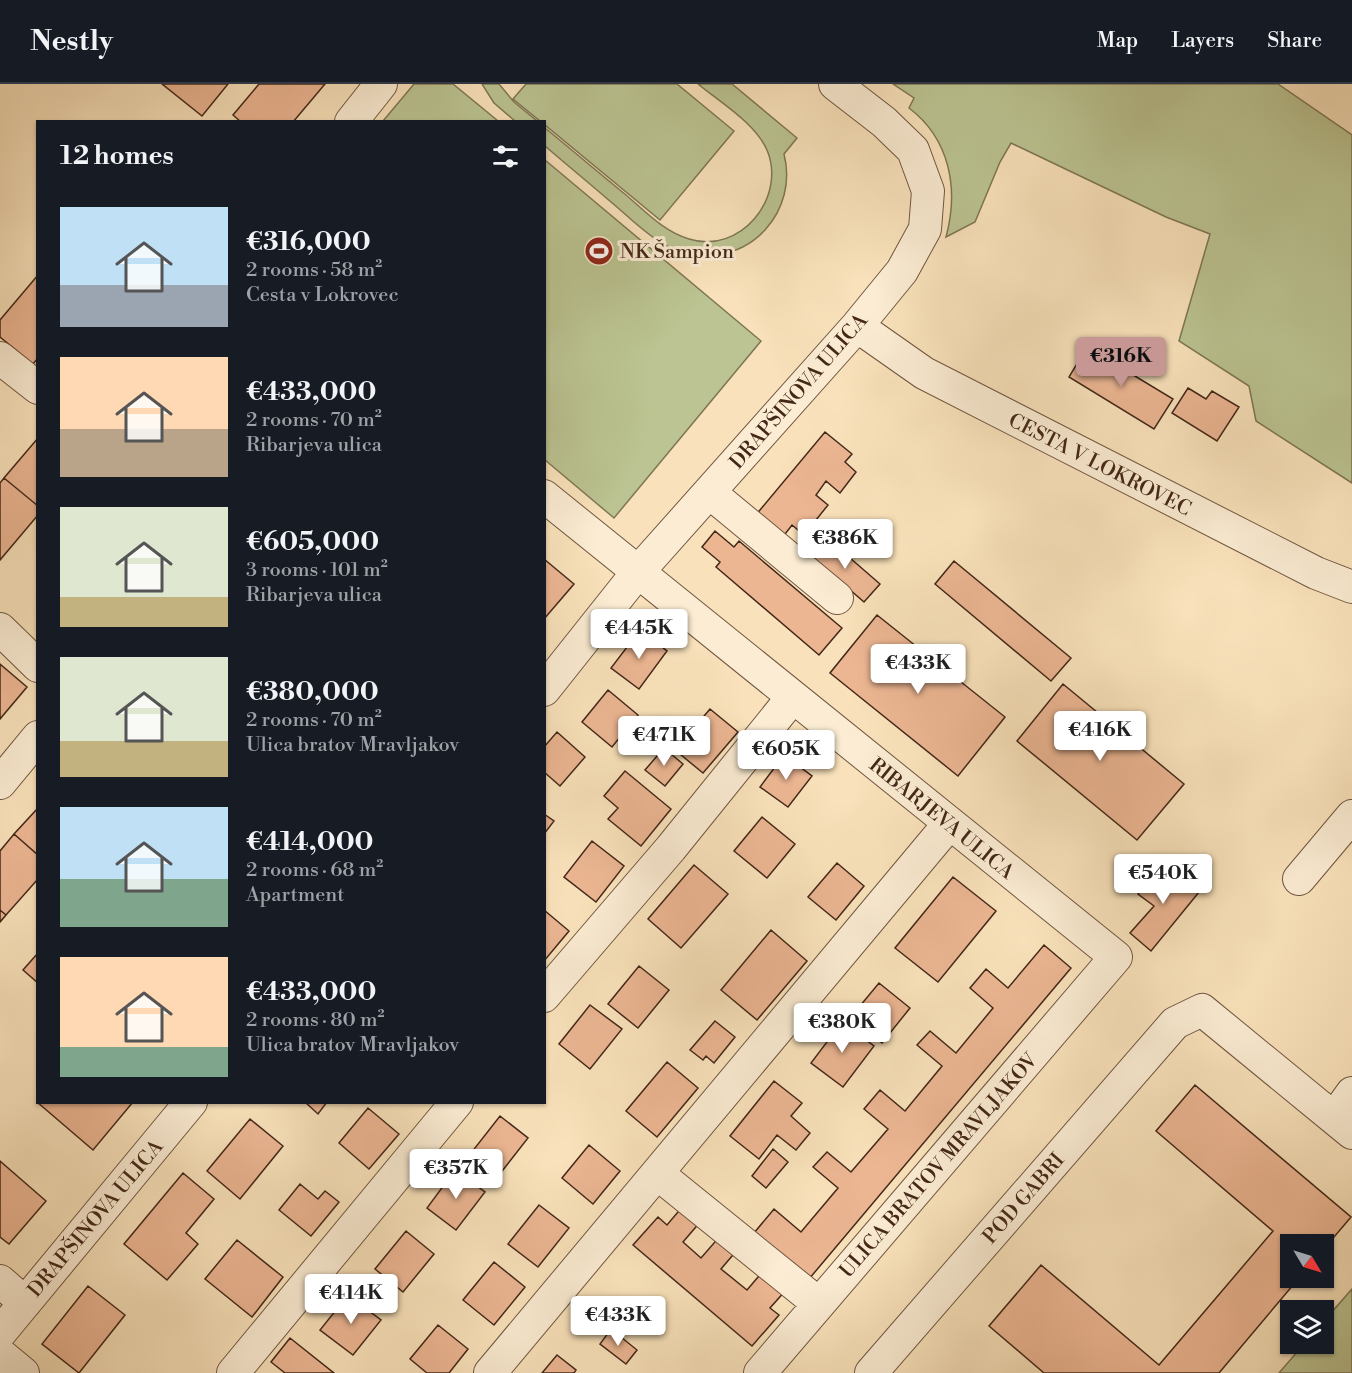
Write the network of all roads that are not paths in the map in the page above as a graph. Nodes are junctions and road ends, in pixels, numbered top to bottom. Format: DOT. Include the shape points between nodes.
graph roads {
  1 [pos="381,84"];
  2 [pos="835,84"];
  3 [pos="353,120"];
  4 [pos="857,326"];
  5 [pos="0,358"];
  6 [pos="36,386"];
  7 [pos="709,492"];
  8 [pos="546,498"];
  9 [pos="637,573"];
  10 [pos="1352,587"];
  11 [pos="837,598"];
  12 [pos="0,629"];
  13 [pos="36,664"];
  14 [pos="546,687"];
  15 [pos="792,698"];
  16 [pos="36,739"];
  17 [pos="0,783"];
  18 [pos="1352,816"];
  19 [pos="949,824"];
  20 [pos="1299,879"];
  21 [pos="1116,957"];
  22 [pos="546,994"];
  23 [pos="1352,1093"];
  24 [pos="189,1104"];
  25 [pos="455,1104"];
  26 [pos="1343,1126"];
  27 [pos="658,1174"];
  28 [pos="0,1281"];
  29 [pos="25,1303"];
  30 [pos="819,1304"];
  31 [pos="0,1333"];
  32 [pos="0,1354"];
  33 [pos="23,1373"];
  34 [pos="233,1373"];
  35 [pos="490,1373"];
  36 [pos="760,1373"];
  37 [pos="871,1373"];
  1 -- 3 [label="street"];
  2 -- 4 [label="street, DRAPŠINOVA ULICA" via="914,150 928,191 925,229 902,271"];
  4 -- 7 [label="street, DRAPŠINOVA ULICA"];
  4 -- 10 [label="street, CESTA V LOKROVEC" via="924,373 1316,573"];
  5 -- 6 [label="street"];
  7 -- 9 [label="street, DRAPŠINOVA ULICA"];
  7 -- 11 [label="street"];
  8 -- 9 [label="street, RIBARJEVA ULICA"];
  9 -- 14 [label="street, DRAPŠINOVA ULICA"];
  9 -- 15 [label="street, RIBARJEVA ULICA"];
  12 -- 13 [label="street"];
  15 -- 19 [label="street, RIBARJEVA ULICA"];
  15 -- 22 [label="street"];
  16 -- 17 [label="street"];
  18 -- 20 [label="street"];
  19 -- 21 [label="street, RIBARJEVA ULICA"];
  19 -- 27 [label="street"];
  21 -- 30 [label="street, ULICA BRATOV MRAVLJAKOV"];
  23 -- 26 [label="street"];
  24 -- 29 [label="street, DRAPŠINOVA ULICA"];
  25 -- 34 [label="street"];
  26 -- 37 [label="street, POD GABRI" via="1202,1010 1176,1023"];
  27 -- 30 [label="street"];
  27 -- 35 [label="street"];
  28 -- 29 [label="street"];
  29 -- 31 [label="street, DRAPŠINOVA ULICA"];
  30 -- 36 [label="street, ULICA BRATOV MRAVLJAKOV"];
  32 -- 33 [label="street"];
}
